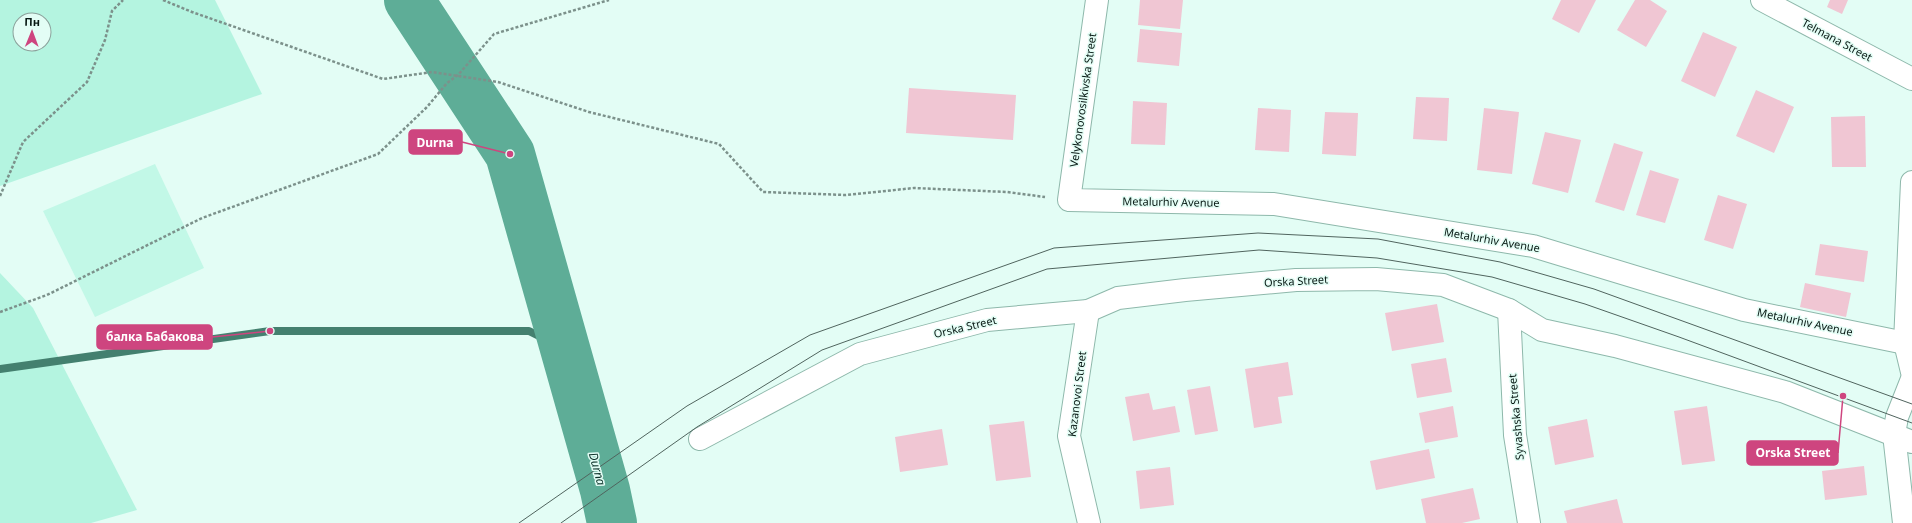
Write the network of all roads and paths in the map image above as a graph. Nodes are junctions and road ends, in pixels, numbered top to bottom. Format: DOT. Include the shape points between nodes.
graph roads {
  1 [pos="123,0"];
  2 [pos="163,0"];
  3 [pos="609,0"];
  4 [pos="1097,0"];
  5 [pos="1762,0"];
  6 [pos="458,75"];
  7 [pos="1912,79"];
  8 [pos="1912,182"];
  9 [pos="0,196"];
  10 [pos="1069,200"];
  11 [pos="1509,310"];
  12 [pos="1088,311"];
  13 [pos="0,312"];
  14 [pos="1905,343"];
  15 [pos="1912,372"];
  16 [pos="1912,379"];
  17 [pos="1903,438"];
  18 [pos="700,440"];
  19 [pos="1089,523"];
  20 [pos="1529,523"];
  21 [pos="1904,523"];
  1 -- 9 [label="path" via="112,11 105,40 87,82 24,142"];
  2 -- 6 [label="path" via="383,79 432,72"];
  3 -- 6 [label="path" via="494,34"];
  4 -- 10 [label="street, Velykonovosilkivska Street"];
  5 -- 7 [label="street, Telmana Street"];
  6 -- 10 [label="path" via="498,82 590,112 719,144 763,192 846,195 914,188 1007,192"];
  6 -- 13 [label="path" via="447,83 427,107 378,154 202,218 47,295"];
  8 -- 14 [label="street"];
  10 -- 14 [label="street, Metalurhiv Avenue" via="1274,204 1533,246 1744,310"];
  11 -- 12 [label="street, Orska Street" via="1443,285 1376,279 1296,280 1185,290 1118,298"];
  11 -- 17 [label="street, Orska Street" via="1542,330 1614,346 1785,392"];
  11 -- 20 [label="street, Syvashska Street" via="1515,435"];
  12 -- 18 [label="street, Orska Street" via="987,320 860,354"];
  12 -- 19 [label="street, Kazanovoi Street" via="1069,436"];
  14 -- 15 [label="street"];
  16 -- 17 [label="street" via="1897,417"];
  17 -- 21 [label="street"];
}
